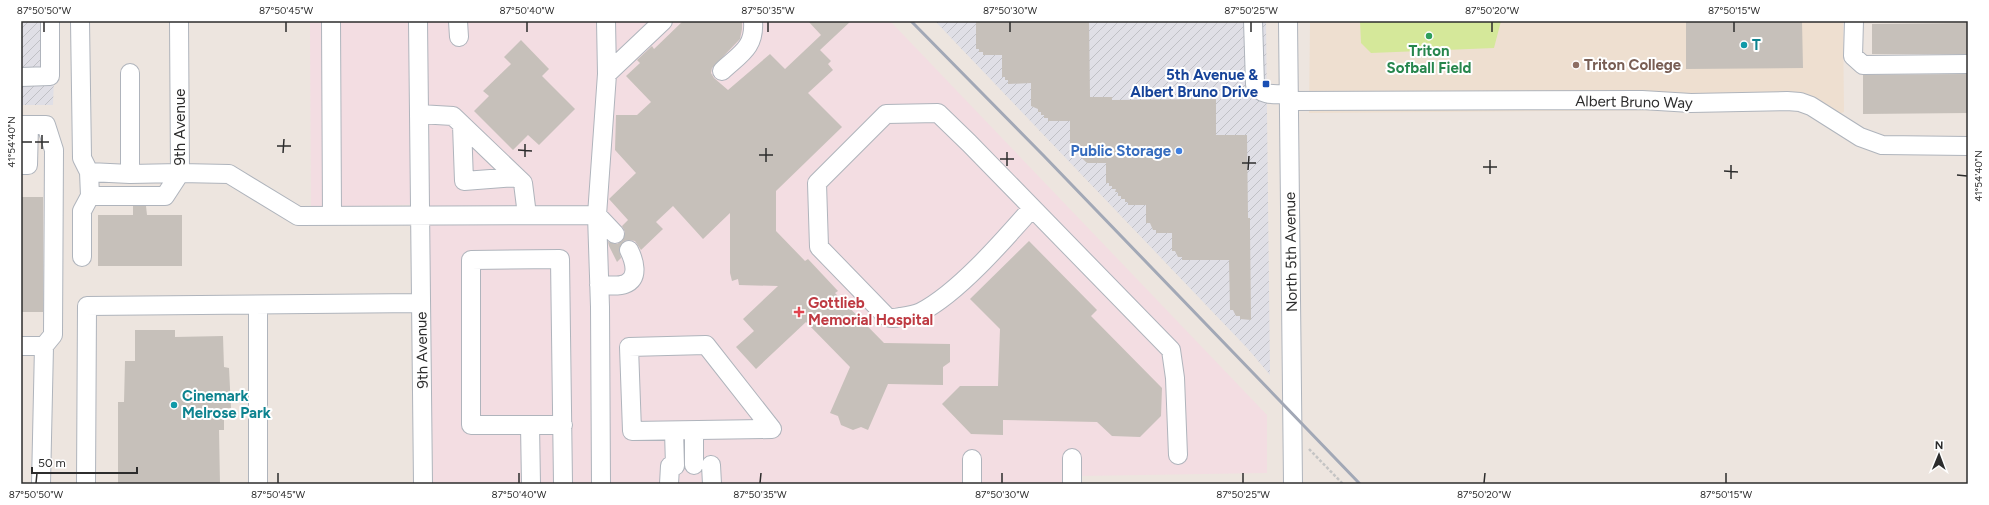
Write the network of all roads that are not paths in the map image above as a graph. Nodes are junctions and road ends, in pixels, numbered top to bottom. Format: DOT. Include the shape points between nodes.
graph roads {
  1 [pos="50,21"];
  2 [pos="80,21"];
  3 [pos="179,21"];
  4 [pos="331,21"];
  5 [pos="418,21"];
  6 [pos="606,21"];
  7 [pos="663,21"];
  8 [pos="753,21"];
  9 [pos="1253,21"];
  10 [pos="1288,21"];
  11 [pos="1854,21"];
  12 [pos="1968,64"];
  13 [pos="722,71"];
  14 [pos="130,73"];
  15 [pos="606,74"];
  16 [pos="21,77"];
  17 [pos="1289,98"];
  18 [pos="419,114"];
  19 [pos="25,125"];
  20 [pos="462,125"];
  21 [pos="1968,146"];
  22 [pos="21,165"];
  23 [pos="89,172"];
  24 [pos="180,173"];
  25 [pos="130,174"];
  26 [pos="516,177"];
  27 [pos="90,196"];
  28 [pos="1032,208"];
  29 [pos="597,215"];
  30 [pos="332,216"];
  31 [pos="420,216"];
  32 [pos="527,216"];
  33 [pos="615,234"];
  34 [pos="629,250"];
  35 [pos="82,257"];
  36 [pos="599,285"];
  37 [pos="421,303"];
  38 [pos="258,304"];
  39 [pos="21,346"];
  40 [pos="44,346"];
  41 [pos="530,425"];
  42 [pos="562,425"];
  43 [pos="674,431"];
  44 [pos="694,431"];
  45 [pos="1178,456"];
  46 [pos="1072,458"];
  47 [pos="972,459"];
  48 [pos="41,484"];
  49 [pos="86,484"];
  50 [pos="258,484"];
  51 [pos="423,484"];
  52 [pos="531,484"];
  53 [pos="563,484"];
  54 [pos="601,484"];
  55 [pos="669,484"];
  56 [pos="712,484"];
  57 [pos="972,484"];
  58 [pos="1072,484"];
  59 [pos="1293,484"];
  1 -- 16 [label="street" via="50,76"];
  2 -- 23 [label="street" via="82,158"];
  3 -- 24 [label="street, 9th Avenue"];
  4 -- 30 [label="street"];
  5 -- 18 [label="street, 9th Avenue"];
  6 -- 15 [label="street"];
  7 -- 15 [label="street"];
  8 -- 13 [label="street" via="750,44"];
  9 -- 17 [label="street, Albert Bruno Way" via="1255,84 1258,90 1265,94"];
  10 -- 17 [label="street, North 5th Avenue"];
  11 -- 12 [label="street" via="1853,56 1863,65"];
  14 -- 25 [label="street"];
  15 -- 29 [label="street"];
  17 -- 21 [label="street, Albert Bruno Way" via="1642,100 1691,103 1787,101 1811,106 1860,137 1882,145"];
  17 -- 59 [label="street, North 5th Avenue"];
  18 -- 20 [label="street" via="453,116"];
  18 -- 31 [label="street, 9th Avenue"];
  19 -- 22 [label="street" via="28,165"];
  19 -- 40 [label="street" via="46,125 54,150 53,335"];
  20 -- 26 [label="street"];
  20 -- 26 [label="street" via="464,181"];
  23 -- 25 [label="street"];
  23 -- 27 [label="street"];
  24 -- 25 [label="street"];
  24 -- 27 [label="street" via="166,196"];
  24 -- 30 [label="street, 9th Avenue" via="229,174 298,216"];
  26 -- 32 [label="street" via="523,183"];
  27 -- 35 [label="street" via="82,211"];
  28 -- 28 [label="street" via="938,113 886,114 817,183 819,247 886,316 891,318 920,312 938,301 957,286"];
  28 -- 45 [label="street" via="1171,350 1175,378"];
  29 -- 32 [label="street"];
  29 -- 33 [label="street"];
  29 -- 36 [label="street"];
  30 -- 31 [label="street, 9th Avenue"];
  31 -- 32 [label="street"];
  31 -- 37 [label="street, 9th Avenue"];
  34 -- 36 [label="street" via="634,261 632,279 625,284"];
  36 -- 54 [label="street"];
  37 -- 38 [label="street"];
  37 -- 51 [label="street, 9th Avenue"];
  38 -- 49 [label="street" via="88,306"];
  38 -- 50 [label="street"];
  39 -- 40 [label="street"];
  40 -- 48 [label="street"];
  41 -- 42 [label="street"];
  41 -- 42 [label="street" via="471,425 471,260 560,259"];
  41 -- 52 [label="street"];
  42 -- 53 [label="street"];
  43 -- 44 [label="street"];
  43 -- 44 [label="street" via="632,431 629,347 706,345 772,429"];
  43 -- 55 [label="street"];
  44 -- 56 [label="street" via="703,465"];
  46 -- 58 [label="street"];
  47 -- 57 [label="street"];
}
